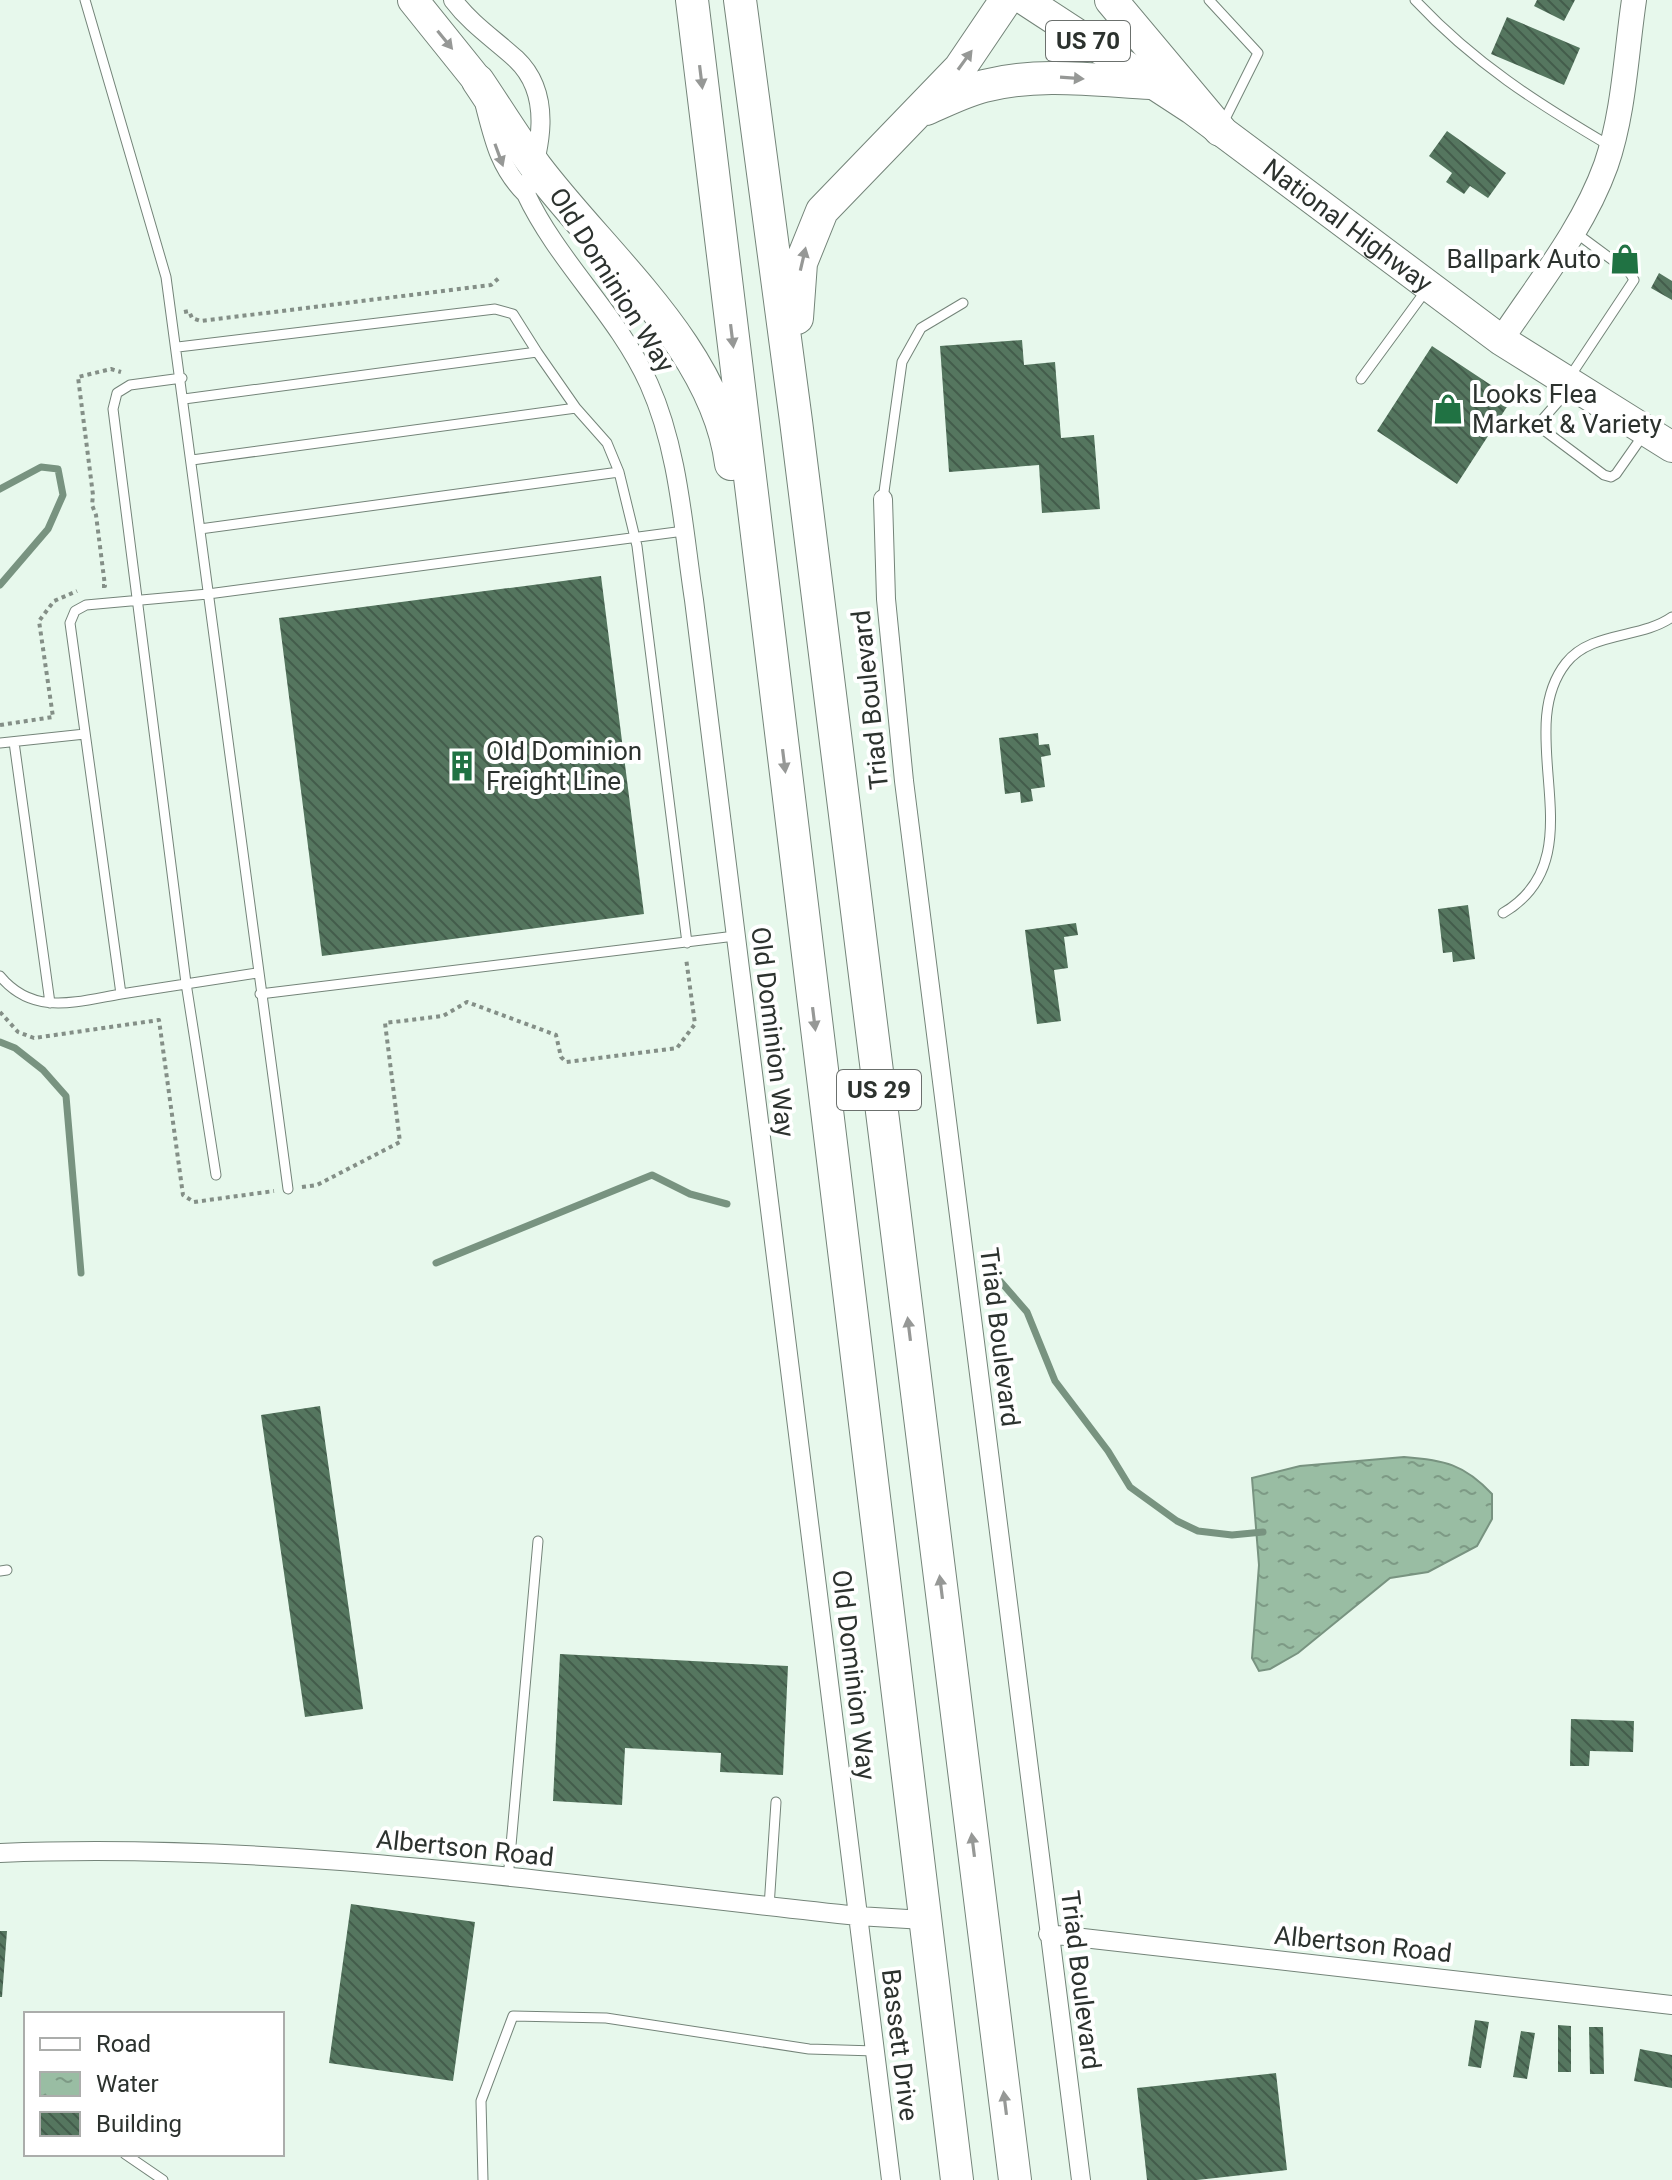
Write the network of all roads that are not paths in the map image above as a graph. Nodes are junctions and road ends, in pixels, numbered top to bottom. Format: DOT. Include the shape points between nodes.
graph roads {
  1 [pos="85,0"];
  2 [pos="413,0"];
  3 [pos="453,0"];
  4 [pos="692,0"];
  5 [pos="740,0"];
  6 [pos="1006,0"];
  7 [pos="1025,0"];
  8 [pos="1111,0"];
  9 [pos="1209,0"];
  10 [pos="1415,0"];
  11 [pos="1634,0"];
  12 [pos="478,81"];
  13 [pos="1151,83"];
  14 [pos="916,113"];
  15 [pos="1220,130"];
  16 [pos="1610,146"];
  17 [pos="530,180"];
  18 [pos="1574,231"];
  19 [pos="1429,286"];
  20 [pos="963,303"];
  21 [pos="1501,340"];
  22 [pos="178,347"];
  23 [pos="537,352"];
  24 [pos="182,378"];
  25 [pos="1361,379"];
  26 [pos="1570,383"];
  27 [pos="184,399"];
  28 [pos="576,408"];
  29 [pos="796,421"];
  30 [pos="1646,431"];
  31 [pos="1672,447"];
  32 [pos="192,460"];
  33 [pos="619,472"];
  34 [pos="883,499"];
  35 [pos="200,529"];
  36 [pos="684,531"];
  37 [pos="633,537"];
  38 [pos="208,594"];
  39 [pos="138,600"];
  40 [pos="1672,617"];
  41 [pos="776,701"];
  42 [pos="85,734"];
  43 [pos="14,742"];
  44 [pos="0,743"];
  45 [pos="1503,913"];
  46 [pos="735,936"];
  47 [pos="686,943"];
  48 [pos="257,973"];
  49 [pos="0,976"];
  50 [pos="186,983"];
  51 [pos="121,994"];
  52 [pos="260,994"];
  53 [pos="50,1003"];
  54 [pos="216,1175"];
  55 [pos="288,1189"];
  56 [pos="538,1541"];
  57 [pos="776,1802"];
  58 [pos="0,1853"];
  59 [pos="508,1879"];
  60 [pos="769,1907"];
  61 [pos="858,1916"];
  62 [pos="924,1920"];
  63 [pos="1048,1934"];
  64 [pos="1672,2005"];
  65 [pos="875,2051"];
  66 [pos="128,2156"];
  67 [pos="163,2180"];
  68 [pos="483,2180"];
  69 [pos="891,2180"];
  70 [pos="957,2180"];
  71 [pos="1015,2180"];
  72 [pos="1081,2180"];
  1 -- 22 [label="lane" via="166,277"];
  2 -- 12 [label="main road, one-way"];
  3 -- 17 [label="street, Old Dominion Way" via="518,61 533,85 541,108"];
  4 -- 41 [label="highway, US 29, one-way"];
  5 -- 29 [label="highway, US 29"];
  14 -- 6 [label="highway, one-way" via="960,68"];
  7 -- 13 [label="main road, National Highway / US 70"];
  8 -- 15 [label="highway"];
  9 -- 15 [label="lane" via="1258,53"];
  10 -- 16 [label="lane" via="1450,37 1520,93"];
  11 -- 16 [label="street"];
  12 -- 17 [label="highway, one-way"];
  14 -- 13 [label="highway, one-way" via="1013,80"];
  13 -- 15 [label="main road, National Highway / US 70"];
  29 -- 14 [label="highway, one-way" via="798,285 808,239 822,211"];
  15 -- 19 [label="main road, National Highway / US 70"];
  16 -- 18 [label="street"];
  17 -- 36 [label="street, Old Dominion Way" via="538,219 623,337 648,382 674,464"];
  17 -- 41 [label="highway" via="683,347 706,386 729,446"];
  18 -- 21 [label="street"];
  18 -- 26 [label="lane" via="1634,280"];
  19 -- 21 [label="main road, National Highway / US 70"];
  19 -- 25 [label="lane"];
  20 -- 34 [label="lane" via="921,328 902,362"];
  21 -- 26 [label="main road, National Highway / US 70"];
  22 -- 23 [label="lane" via="495,309 513,314"];
  22 -- 24 [label="lane"];
  23 -- 27 [label="lane"];
  23 -- 28 [label="lane"];
  24 -- 27 [label="lane"];
  24 -- 39 [label="lane" via="130,385 117,393 113,409"];
  26 -- 30 [label="main road, National Highway / US 70"];
  26 -- 30 [label="lane" via="1541,428 1604,475 1616,474"];
  27 -- 32 [label="lane"];
  28 -- 32 [label="lane"];
  28 -- 33 [label="lane" via="607,443"];
  71 -- 29 [label="highway, US 29, one-way"];
  30 -- 31 [label="main road, National Highway / US 70"];
  32 -- 35 [label="lane"];
  33 -- 35 [label="lane"];
  33 -- 37 [label="lane"];
  34 -- 63 [label="street, Triad Boulevard" via="886,599 904,781"];
  35 -- 38 [label="lane"];
  36 -- 37 [label="lane"];
  36 -- 46 [label="street, Old Dominion Way"];
  37 -- 38 [label="lane"];
  37 -- 47 [label="lane"];
  38 -- 39 [label="lane"];
  38 -- 48 [label="lane"];
  39 -- 42 [label="lane" via="86,605 75,611 70,623"];
  39 -- 50 [label="lane"];
  40 -- 45 [label="lane" via="1585,647 1567,662 1553,685 1545,715 1551,784 1545,863 1530,892"];
  41 -- 62 [label="highway, US 29, one-way"];
  42 -- 43 [label="lane"];
  42 -- 51 [label="lane"];
  43 -- 44 [label="lane"];
  43 -- 53 [label="lane"];
  46 -- 47 [label="lane"];
  46 -- 61 [label="street, Old Dominion Way"];
  47 -- 52 [label="lane"];
  48 -- 50 [label="lane"];
  48 -- 52 [label="lane"];
  49 -- 53 [label="lane" via="12,991 38,1004"];
  50 -- 51 [label="lane"];
  50 -- 54 [label="lane"];
  51 -- 53 [label="lane"];
  52 -- 55 [label="lane"];
  56 -- 59 [label="lane"];
  57 -- 60 [label="lane"];
  58 -- 59 [label="street, Albertson Road" via="263,1853"];
  59 -- 60 [label="street, Albertson Road"];
  60 -- 61 [label="street, Albertson Road"];
  61 -- 62 [label="street, Albertson Road"];
  61 -- 65 [label="street, Bassett Drive"];
  62 -- 70 [label="highway, US 29"];
  63 -- 64 [label="street, Albertson Road"];
  63 -- 72 [label="street, Triad Boulevard"];
  65 -- 68 [label="lane" via="809,2049 606,2018 513,2016 481,2101"];
  65 -- 69 [label="street, Bassett Drive"];
  66 -- 67 [label="lane"];
}
